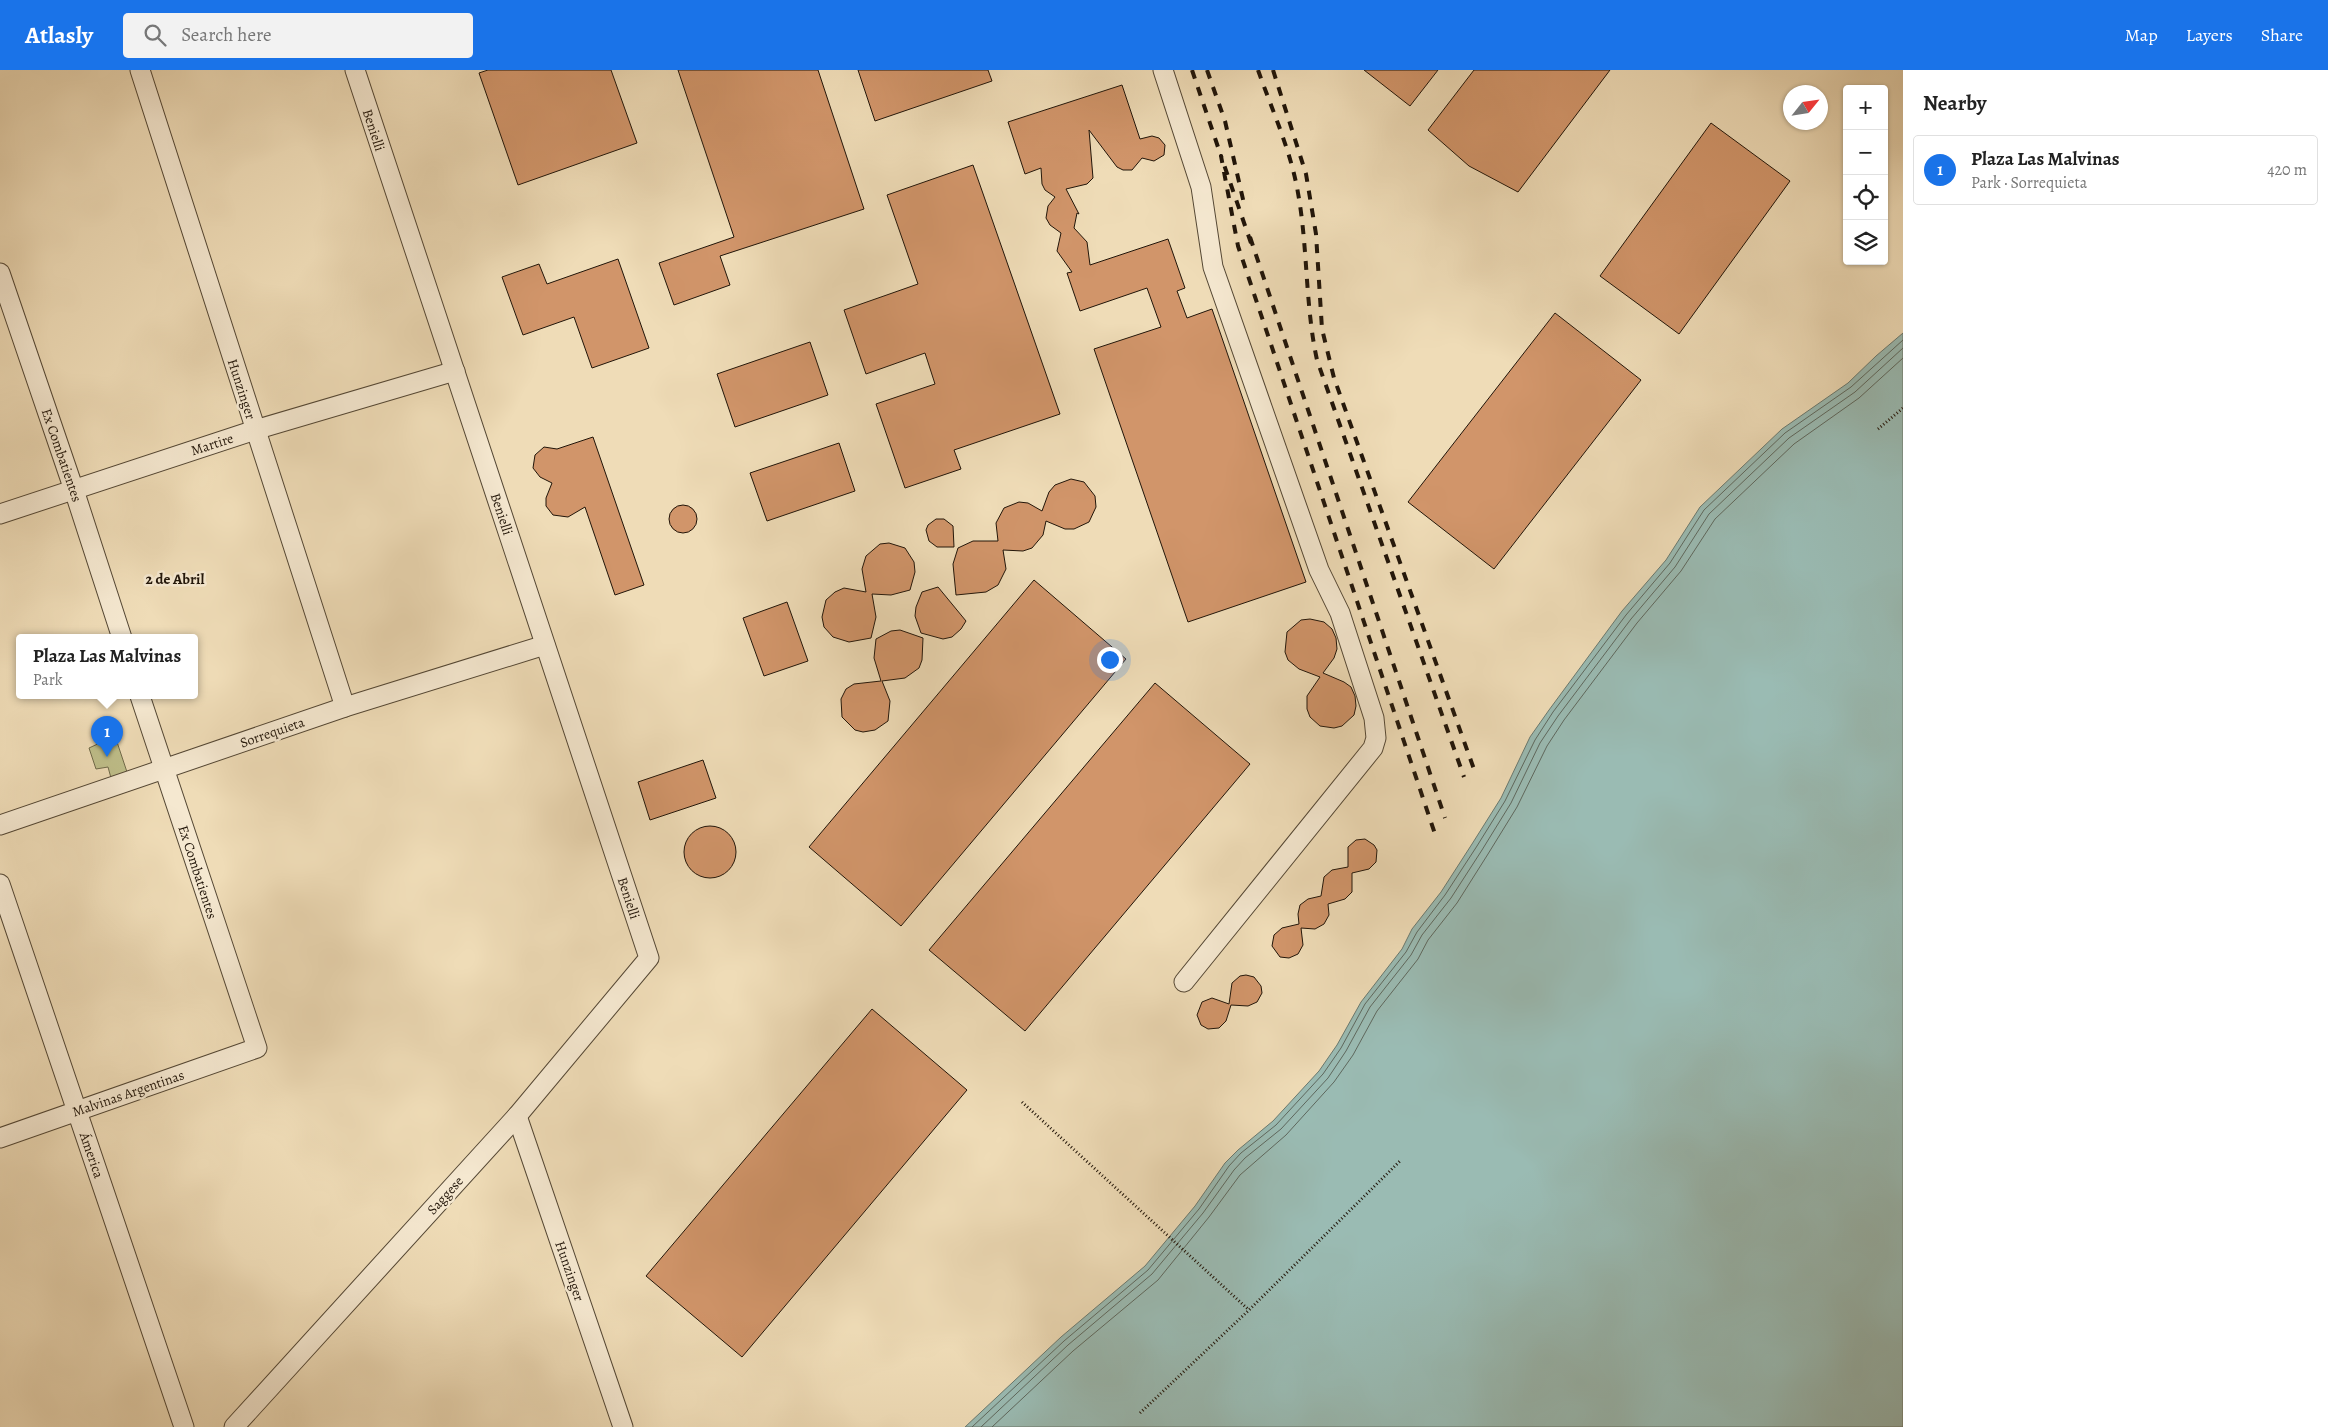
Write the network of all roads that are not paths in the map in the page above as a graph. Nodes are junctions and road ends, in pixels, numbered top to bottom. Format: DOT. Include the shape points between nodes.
graph roads {
  1 [pos="140,70"];
  2 [pos="355,70"];
  3 [pos="1163,70"];
  4 [pos="0,273"];
  5 [pos="454,371"];
  6 [pos="255,430"];
  7 [pos="74,490"];
  8 [pos="0,514"];
  9 [pos="121,634"];
  10 [pos="546,645"];
  11 [pos="141,699"];
  12 [pos="345,707"];
  13 [pos="164,769"];
  14 [pos="0,825"];
  15 [pos="0,884"];
  16 [pos="649,958"];
  17 [pos="1184,982"];
  18 [pos="257,1048"];
  19 [pos="77,1111"];
  20 [pos="517,1116"];
  21 [pos="0,1138"];
  22 [pos="184,1427"];
  23 [pos="234,1427"];
  24 [pos="624,1427"];
  1 -- 6 [label="street, Hunzinger"];
  2 -- 5 [label="street, Benielli"];
  3 -- 17 [label="street" via="1201,187 1213,267 1319,570 1340,613 1374,718 1376,738 1369,755"];
  4 -- 7 [label="street, Ex Combatientes"];
  5 -- 6 [label="street, Martire"];
  5 -- 10 [label="street, Benielli"];
  6 -- 7 [label="street, Martire"];
  6 -- 12 [label="street, Hunzinger"];
  7 -- 8 [label="street, Martire"];
  7 -- 9 [label="street, Ex Combatientes"];
  10 -- 12 [label="street, Sorrequieta"];
  10 -- 16 [label="street, Benielli"];
  11 -- 13 [label="street, Ex Combatientes"];
  12 -- 13 [label="street, Sorrequieta"];
  13 -- 14 [label="street, Sorrequieta"];
  13 -- 18 [label="street, Ex Combatientes"];
  15 -- 19 [label="street, Ámerica"];
  16 -- 20 [label="street, Saggese"];
  18 -- 19 [label="street, Malvinas Argentinas"];
  19 -- 21 [label="street, Malvinas Argentinas"];
  19 -- 22 [label="street, Ámerica"];
  20 -- 23 [label="street, Saggese"];
  20 -- 24 [label="street, Hunzinger"];
}
